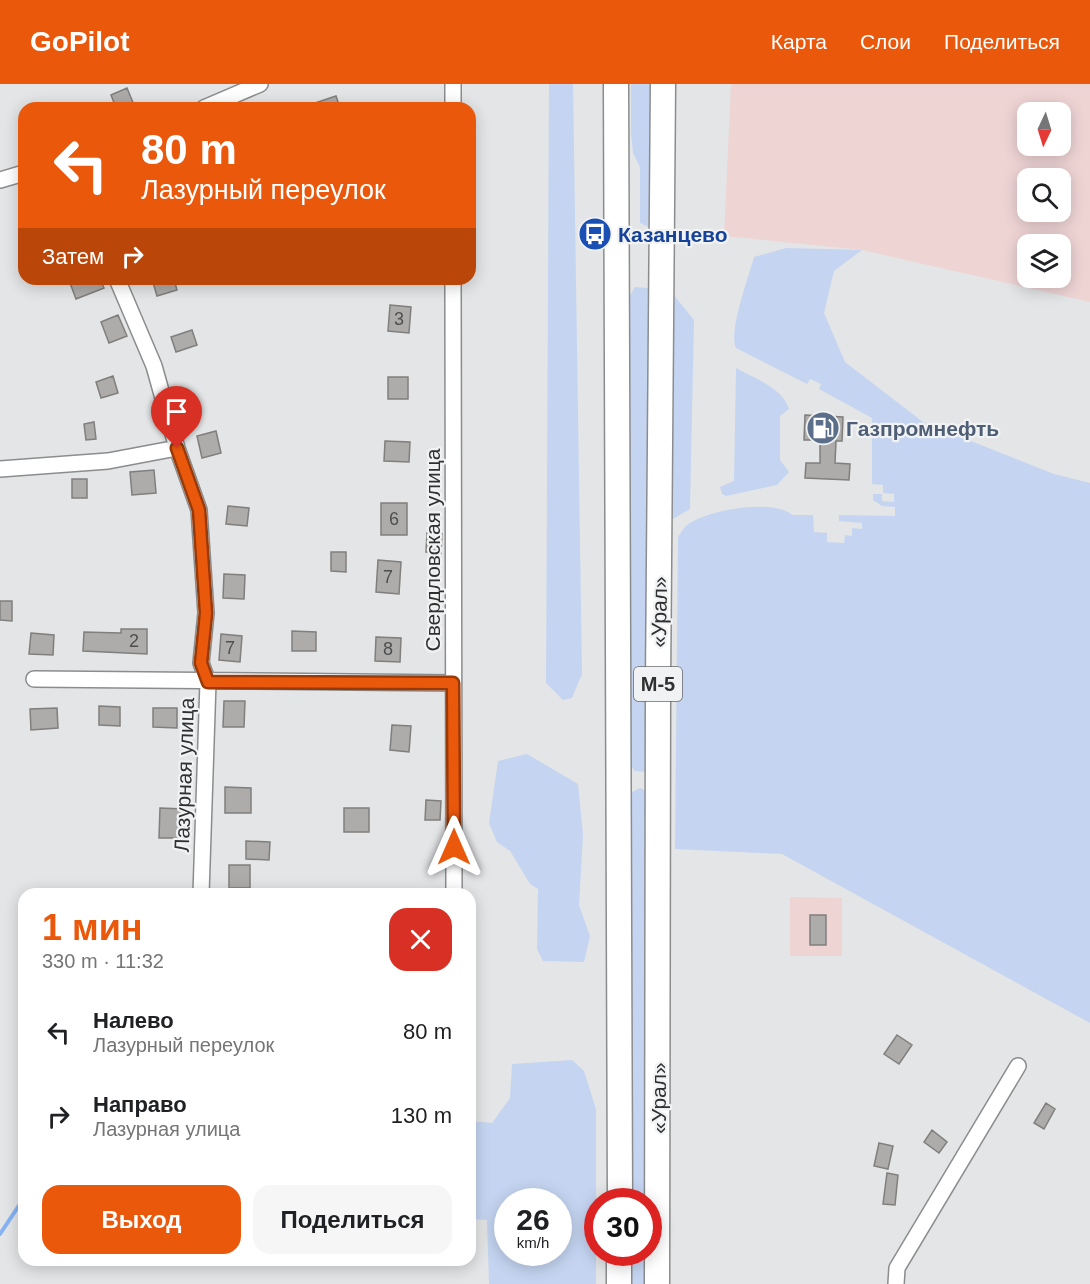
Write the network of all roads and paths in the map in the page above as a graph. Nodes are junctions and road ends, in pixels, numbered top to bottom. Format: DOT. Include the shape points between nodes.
graph roads {
  1 [pos="260,84"];
  2 [pos="453,84"];
  3 [pos="616,84"];
  4 [pos="663,84"];
  5 [pos="218,102"];
  6 [pos="453,102"];
  7 [pos="18,175"];
  8 [pos="0,180"];
  9 [pos="120,285"];
  10 [pos="453,285"];
  11 [pos="177,448"];
  12 [pos="0,469"];
  13 [pos="34,679"];
  14 [pos="208,682"];
  15 [pos="453,683"];
  16 [pos="201,888"];
  17 [pos="454,888"];
  18 [pos="1018,1066"];
  19 [pos="620,1188"];
  20 [pos="620,1266"];
  21 [pos="620,1284"];
  22 [pos="657,1284"];
  23 [pos="896,1284"];
  1 -- 5 [label="street"];
  2 -- 6 [label="street"];
  3 -- 19 [label="main road, «Урал» / М-5"];
  4 -- 22 [label="main road, «Урал» / М-5"];
  7 -- 8 [label="street"];
  9 -- 11 [label="street, Лазурная улица" via="154,366"];
  10 -- 15 [label="street, Свердловская улица"];
  11 -- 12 [label="street" via="108,462"];
  11 -- 14 [label="street, Лазурная улица" via="199,510 206,613 201,663"];
  13 -- 14 [label="street"];
  14 -- 15 [label="street"];
  14 -- 16 [label="street, Лазурная улица"];
  15 -- 17 [label="street, Свердловская улица"];
  18 -- 23 [label="street" via="897,1268"];
  20 -- 21 [label="main road"];
}
